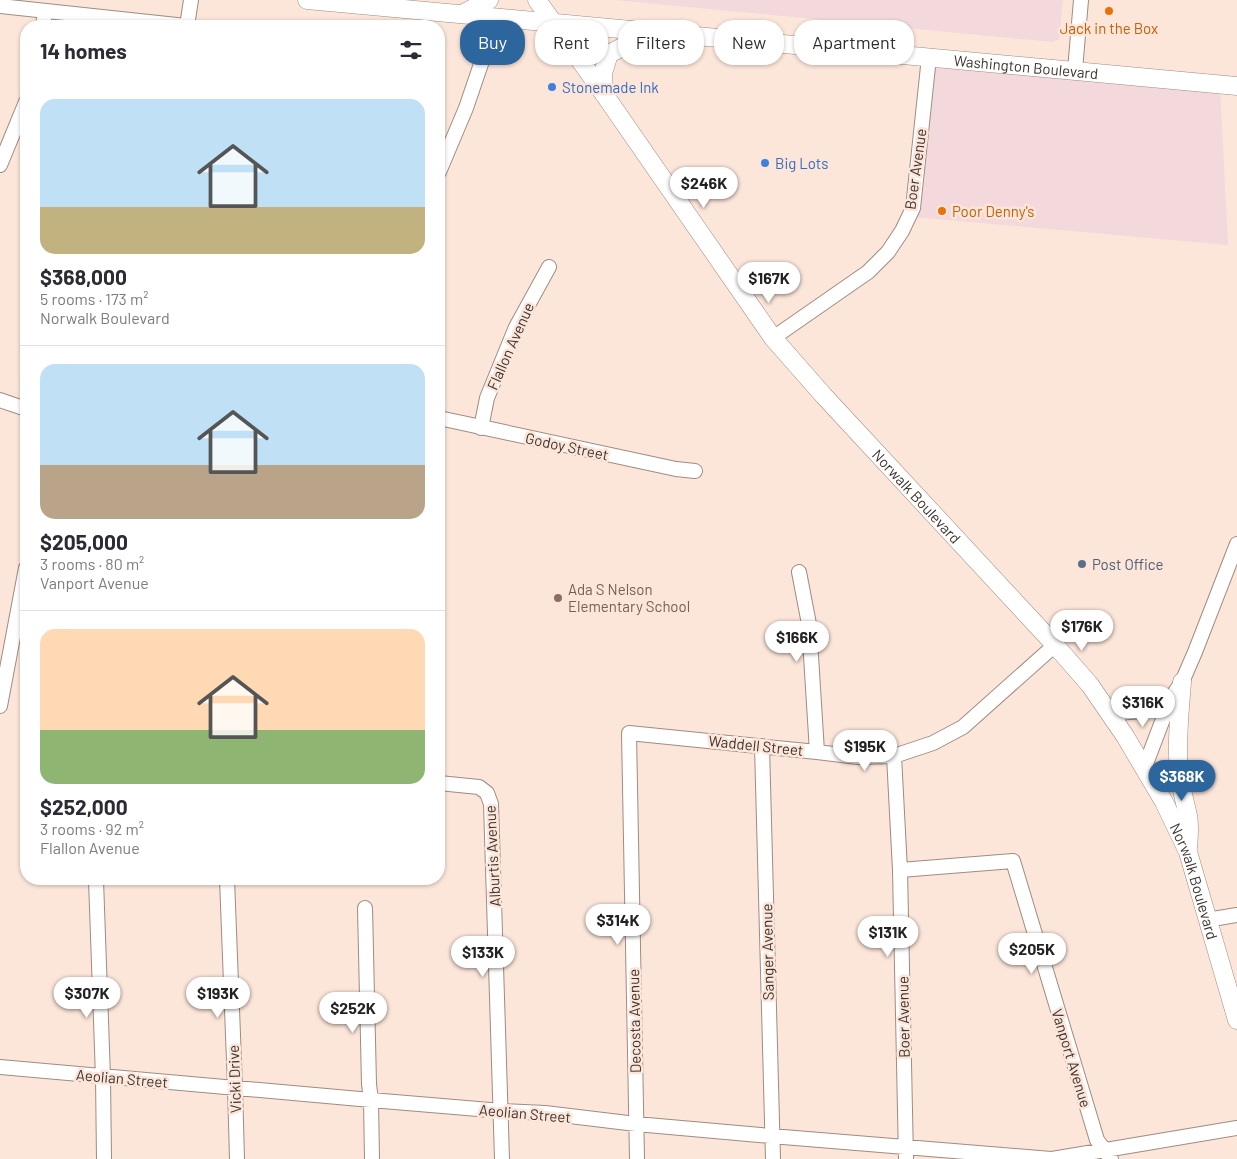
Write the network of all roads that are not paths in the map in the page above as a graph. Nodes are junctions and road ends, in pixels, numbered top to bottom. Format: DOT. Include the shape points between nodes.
graph roads {
  1 [pos="191,0"];
  2 [pos="317,0"];
  3 [pos="489,0"];
  4 [pos="537,0"];
  5 [pos="1081,0"];
  6 [pos="0,6"];
  7 [pos="45,11"];
  8 [pos="462,14"];
  9 [pos="497,17"];
  10 [pos="44,20"];
  11 [pos="130,20"];
  12 [pos="188,20"];
  13 [pos="552,20"];
  14 [pos="535,21"];
  15 [pos="704,37"];
  16 [pos="618,49"];
  17 [pos="929,57"];
  18 [pos="584,65"];
  19 [pos="1075,70"];
  20 [pos="1237,86"];
  21 [pos="604,94"];
  22 [pos="20,116"];
  23 [pos="445,158"];
  24 [pos="0,164"];
  25 [pos="549,267"];
  26 [pos="773,338"];
  27 [pos="0,400"];
  28 [pos="20,407"];
  29 [pos="445,419"];
  30 [pos="481,428"];
  31 [pos="696,471"];
  32 [pos="1237,544"];
  33 [pos="799,572"];
  34 [pos="20,600"];
  35 [pos="1055,646"];
  36 [pos="1182,682"];
  37 [pos="1171,698"];
  38 [pos="0,706"];
  39 [pos="1108,713"];
  40 [pos="629,732"];
  41 [pos="762,746"];
  42 [pos="817,752"];
  43 [pos="894,756"];
  44 [pos="1144,769"];
  45 [pos="445,784"];
  46 [pos="1188,852"];
  47 [pos="900,870"];
  48 [pos="96,885"];
  49 [pos="227,885"];
  50 [pos="365,908"];
  51 [pos="1237,915"];
  52 [pos="1207,920"];
  53 [pos="1237,1020"];
  54 [pos="0,1067"];
  55 [pos="103,1077"];
  56 [pos="235,1087"];
  57 [pos="371,1100"];
  58 [pos="502,1111"];
  59 [pos="636,1124"];
  60 [pos="1237,1128"];
  61 [pos="772,1136"];
  62 [pos="906,1153"];
  63 [pos="1108,1155"];
  64 [pos="104,1159"];
  65 [pos="236,1159"];
  66 [pos="372,1159"];
  67 [pos="502,1159"];
  68 [pos="637,1159"];
  69 [pos="773,1159"];
  70 [pos="1051,1159"];
  1 -- 12 [label="street"];
  2 -- 8 [label="main road, Washington Boulevard"];
  3 -- 8 [label="main road"];
  4 -- 13 [label="main road, Norwalk Boulevard"];
  5 -- 19 [label="street"];
  6 -- 7 [label="street"];
  7 -- 10 [label="street"];
  7 -- 11 [label="street"];
  8 -- 9 [label="main road, Washington Boulevard"];
  9 -- 14 [label="main road, Washington Boulevard"];
  9 -- 23 [label="street"];
  15 -- 17 [label="main road, Washington Boulevard"];
  16 -- 21 [label="main road" via="609,54 603,73"];
  17 -- 19 [label="main road, Washington Boulevard"];
  17 -- 26 [label="street, Boer Avenue" via="913,208 902,231 888,252 868,272"];
  18 -- 21 [label="main road, Norwalk Boulevard"];
  19 -- 20 [label="main road, Washington Boulevard"];
  21 -- 26 [label="main road, Norwalk Boulevard"];
  22 -- 24 [label="street"];
  25 -- 30 [label="street, Flallon Avenue" via="516,327 487,398"];
  26 -- 35 [label="main road, Norwalk Boulevard"];
  27 -- 28 [label="street"];
  29 -- 30 [label="street, Godoy Street"];
  30 -- 31 [label="street, Godoy Street"];
  32 -- 36 [label="street"];
  33 -- 42 [label="street" via="810,624"];
  34 -- 38 [label="street"];
  35 -- 39 [label="main road, Norwalk Boulevard" via="1090,685"];
  35 -- 43 [label="street, Waddell Street" via="963,727 933,743"];
  36 -- 37 [label="street"];
  36 -- 46 [label="main road" via="1178,771 1188,818"];
  37 -- 39 [label="street" via="1145,711"];
  37 -- 44 [label="street"];
  39 -- 44 [label="main road, Norwalk Boulevard"];
  40 -- 41 [label="street, Waddell Street"];
  40 -- 59 [label="street, Decosta Avenue"];
  41 -- 42 [label="street, Waddell Street"];
  41 -- 61 [label="street, Sanger Avenue"];
  42 -- 43 [label="street, Waddell Street" via="858,758"];
  43 -- 47 [label="street, Boer Avenue"];
  44 -- 46 [label="main road, Norwalk Boulevard"];
  45 -- 58 [label="street, Alburtis Avenue" via="479,787 487,793 491,804"];
  46 -- 52 [label="main road, Norwalk Boulevard"];
  47 -- 62 [label="street, Boer Avenue"];
  47 -- 63 [label="street, Vanport Avenue" via="1013,860 1097,1140"];
  48 -- 55 [label="street"];
  49 -- 56 [label="street, Vicki Drive"];
  50 -- 57 [label="street"];
  51 -- 52 [label="street"];
  52 -- 53 [label="main road, Norwalk Boulevard"];
  54 -- 55 [label="street, Aeolian Street"];
  55 -- 56 [label="street, Aeolian Street"];
  55 -- 64 [label="street"];
  56 -- 57 [label="street, Aeolian Street"];
  56 -- 65 [label="street, Vicki Drive"];
  57 -- 58 [label="street, Aeolian Street"];
  57 -- 66 [label="street"];
  58 -- 59 [label="street, Aeolian Street"];
  58 -- 67 [label="street, Alburtis Avenue"];
  59 -- 61 [label="street, Aeolian Street"];
  59 -- 68 [label="street, Decosta Avenue"];
  60 -- 63 [label="street, Aeolian Street"];
  61 -- 62 [label="street, Aeolian Street"];
  61 -- 69 [label="street, Sanger Avenue"];
  62 -- 70 [label="street, Aeolian Street"];
  63 -- 70 [label="street, Aeolian Street"];
}
